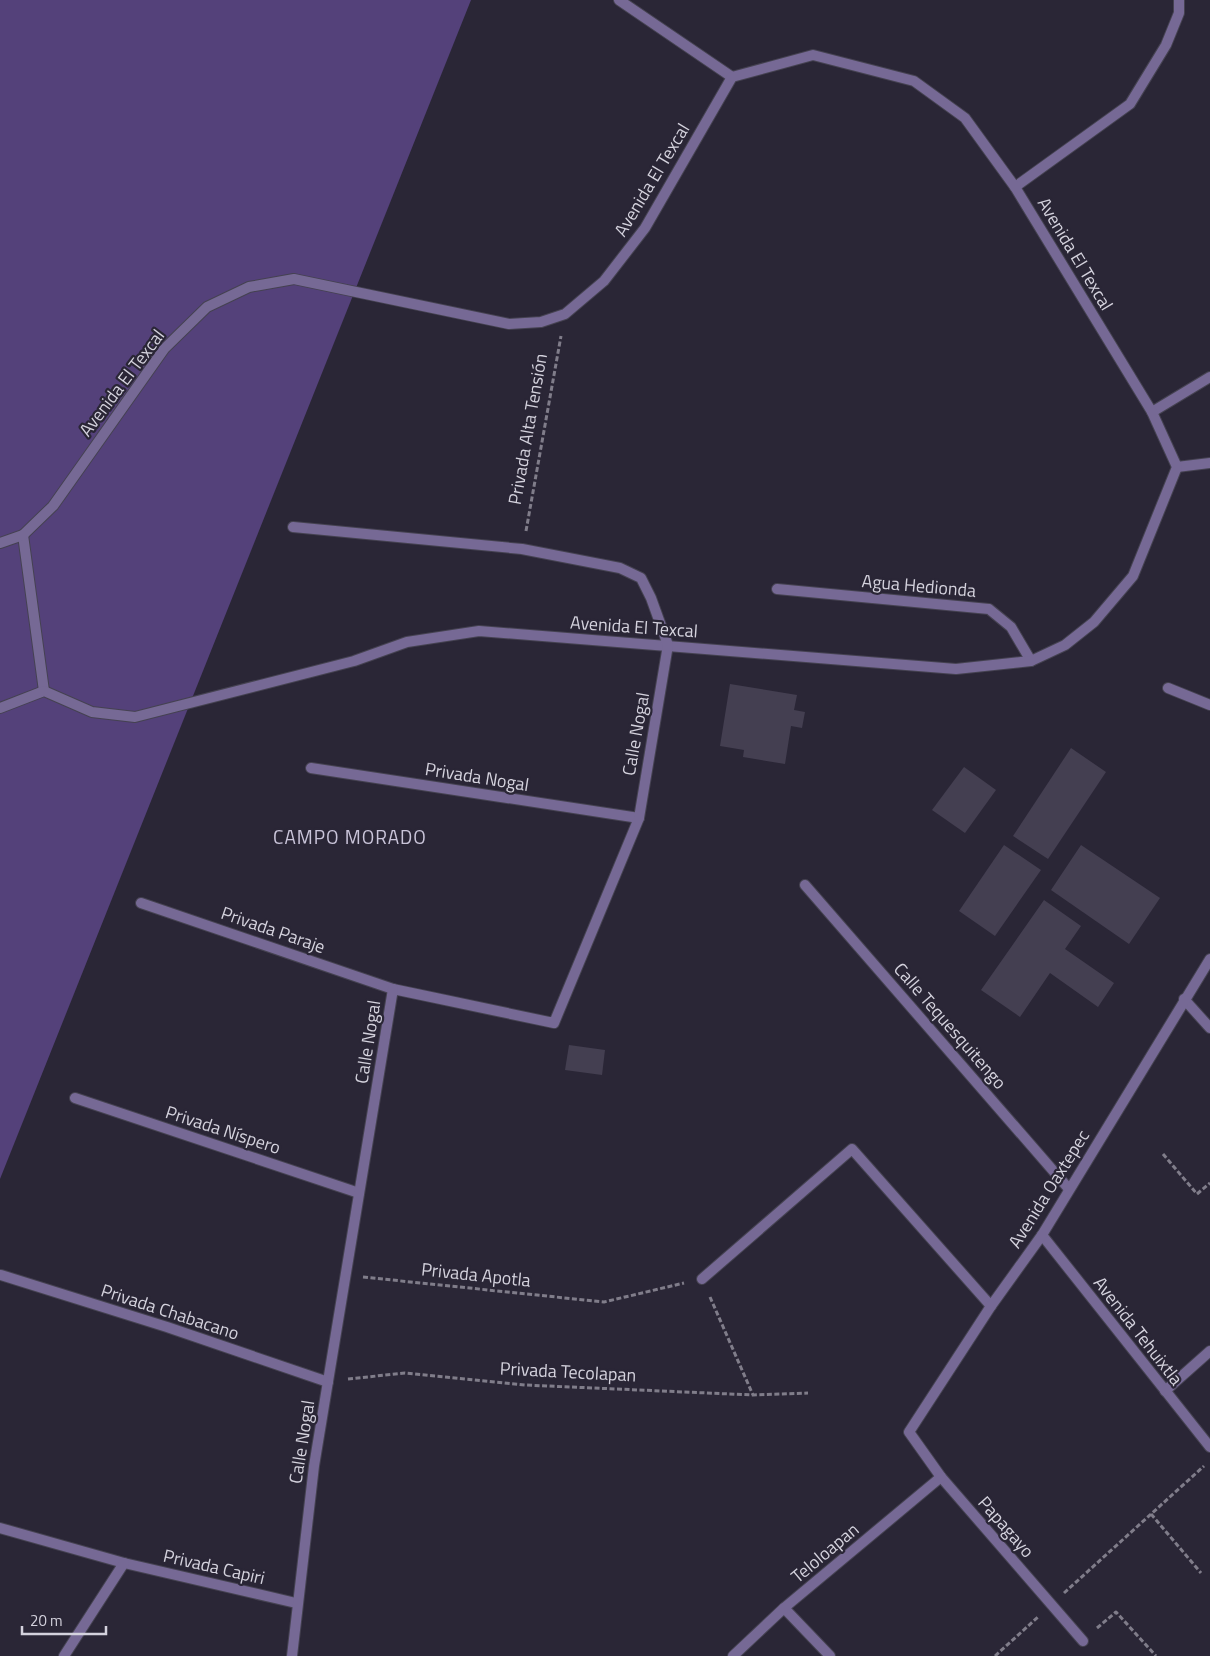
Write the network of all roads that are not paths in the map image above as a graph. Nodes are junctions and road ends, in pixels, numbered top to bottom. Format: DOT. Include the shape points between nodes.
graph roads {
  1 [pos="619,0"];
  2 [pos="1179,0"];
  3 [pos="732,77"];
  4 [pos="1015,187"];
  5 [pos="1210,377"];
  6 [pos="1152,412"];
  7 [pos="1210,463"];
  8 [pos="1177,467"];
  9 [pos="293,527"];
  10 [pos="23,535"];
  11 [pos="0,542"];
  12 [pos="777,589"];
  13 [pos="668,644"];
  14 [pos="1031,661"];
  15 [pos="1168,688"];
  16 [pos="44,691"];
  17 [pos="1210,705"];
  18 [pos="0,708"];
  19 [pos="311,768"];
  20 [pos="639,818"];
  21 [pos="806,885"];
  22 [pos="141,903"];
  23 [pos="1210,959"];
  24 [pos="394,988"];
  25 [pos="1184,999"];
  26 [pos="1210,1028"];
  27 [pos="76,1098"];
  28 [pos="1070,1188"];
  29 [pos="360,1193"];
  30 [pos="1042,1235"];
  31 [pos="1,1275"];
  32 [pos="702,1279"];
  33 [pos="991,1306"];
  34 [pos="1210,1351"];
  35 [pos="328,1382"];
  36 [pos="1165,1391"];
  37 [pos="908,1432"];
  38 [pos="1210,1447"];
  39 [pos="941,1477"];
  40 [pos="0,1528"];
  41 [pos="124,1563"];
  42 [pos="296,1603"];
  43 [pos="784,1608"];
  44 [pos="1083,1640"];
  45 [pos="64,1656"];
  46 [pos="292,1656"];
  47 [pos="733,1656"];
  48 [pos="830,1656"];
  1 -- 3 [label="street"];
  2 -- 4 [label="street" via="1178,13 1166,45 1130,104"];
  3 -- 4 [label="street, Avenida El Texcal" via="813,55 914,81 965,118"];
  3 -- 10 [label="street, Avenida El Texcal" via="645,228 604,281 565,314 541,322 509,324 294,279 248,287 207,307 164,348 53,506"];
  4 -- 6 [label="street, Avenida El Texcal"];
  5 -- 6 [label="street"];
  6 -- 8 [label="street, Avenida El Texcal"];
  7 -- 8 [label="street"];
  8 -- 14 [label="street, Avenida El Texcal" via="1133,576 1094,622 1065,645"];
  9 -- 13 [label="street" via="522,549 620,568 641,578 652,598"];
  10 -- 11 [label="street, Avenida El Texcal"];
  10 -- 16 [label="street"];
  12 -- 14 [label="street, Agua Hedionda" via="990,609 1012,627"];
  13 -- 14 [label="street, Avenida El Texcal" via="956,669"];
  13 -- 16 [label="street, Avenida El Texcal" via="638,645 480,631 407,642 354,661 135,717 92,712"];
  13 -- 20 [label="street, Calle Nogal"];
  15 -- 17 [label="street"];
  16 -- 18 [label="street"];
  19 -- 20 [label="street, Privada Nogal"];
  20 -- 24 [label="street, Calle Nogal" via="554,1022"];
  21 -- 28 [label="street, Calle Tequesquitengo"];
  22 -- 24 [label="street, Privada Paraje"];
  23 -- 25 [label="street, Avenida Oaxtepec"];
  24 -- 29 [label="street, Calle Nogal"];
  25 -- 26 [label="street"];
  25 -- 28 [label="street, Avenida Oaxtepec"];
  27 -- 29 [label="street, Privada Níspero"];
  28 -- 30 [label="street, Avenida Oaxtepec"];
  29 -- 35 [label="street, Calle Nogal"];
  30 -- 33 [label="street, Avenida Oaxtepec"];
  30 -- 36 [label="street, Avenida Tehuixtla"];
  31 -- 35 [label="street, Privada Chabacano" via="168,1327"];
  32 -- 33 [label="street" via="852,1149"];
  33 -- 37 [label="street, Avenida Oaxtepec"];
  34 -- 36 [label="street"];
  35 -- 42 [label="street, Calle Nogal"];
  36 -- 38 [label="street, Avenida Tehuixtla"];
  37 -- 39 [label="street, Papagayo"];
  39 -- 43 [label="street, Teloloapan"];
  39 -- 44 [label="street, Papagayo"];
  40 -- 41 [label="street, Privada Capiri"];
  41 -- 42 [label="street, Privada Capiri"];
  41 -- 45 [label="street"];
  42 -- 46 [label="street, Calle Nogal"];
  43 -- 47 [label="street, Teloloapan"];
  43 -- 48 [label="street"];
}
